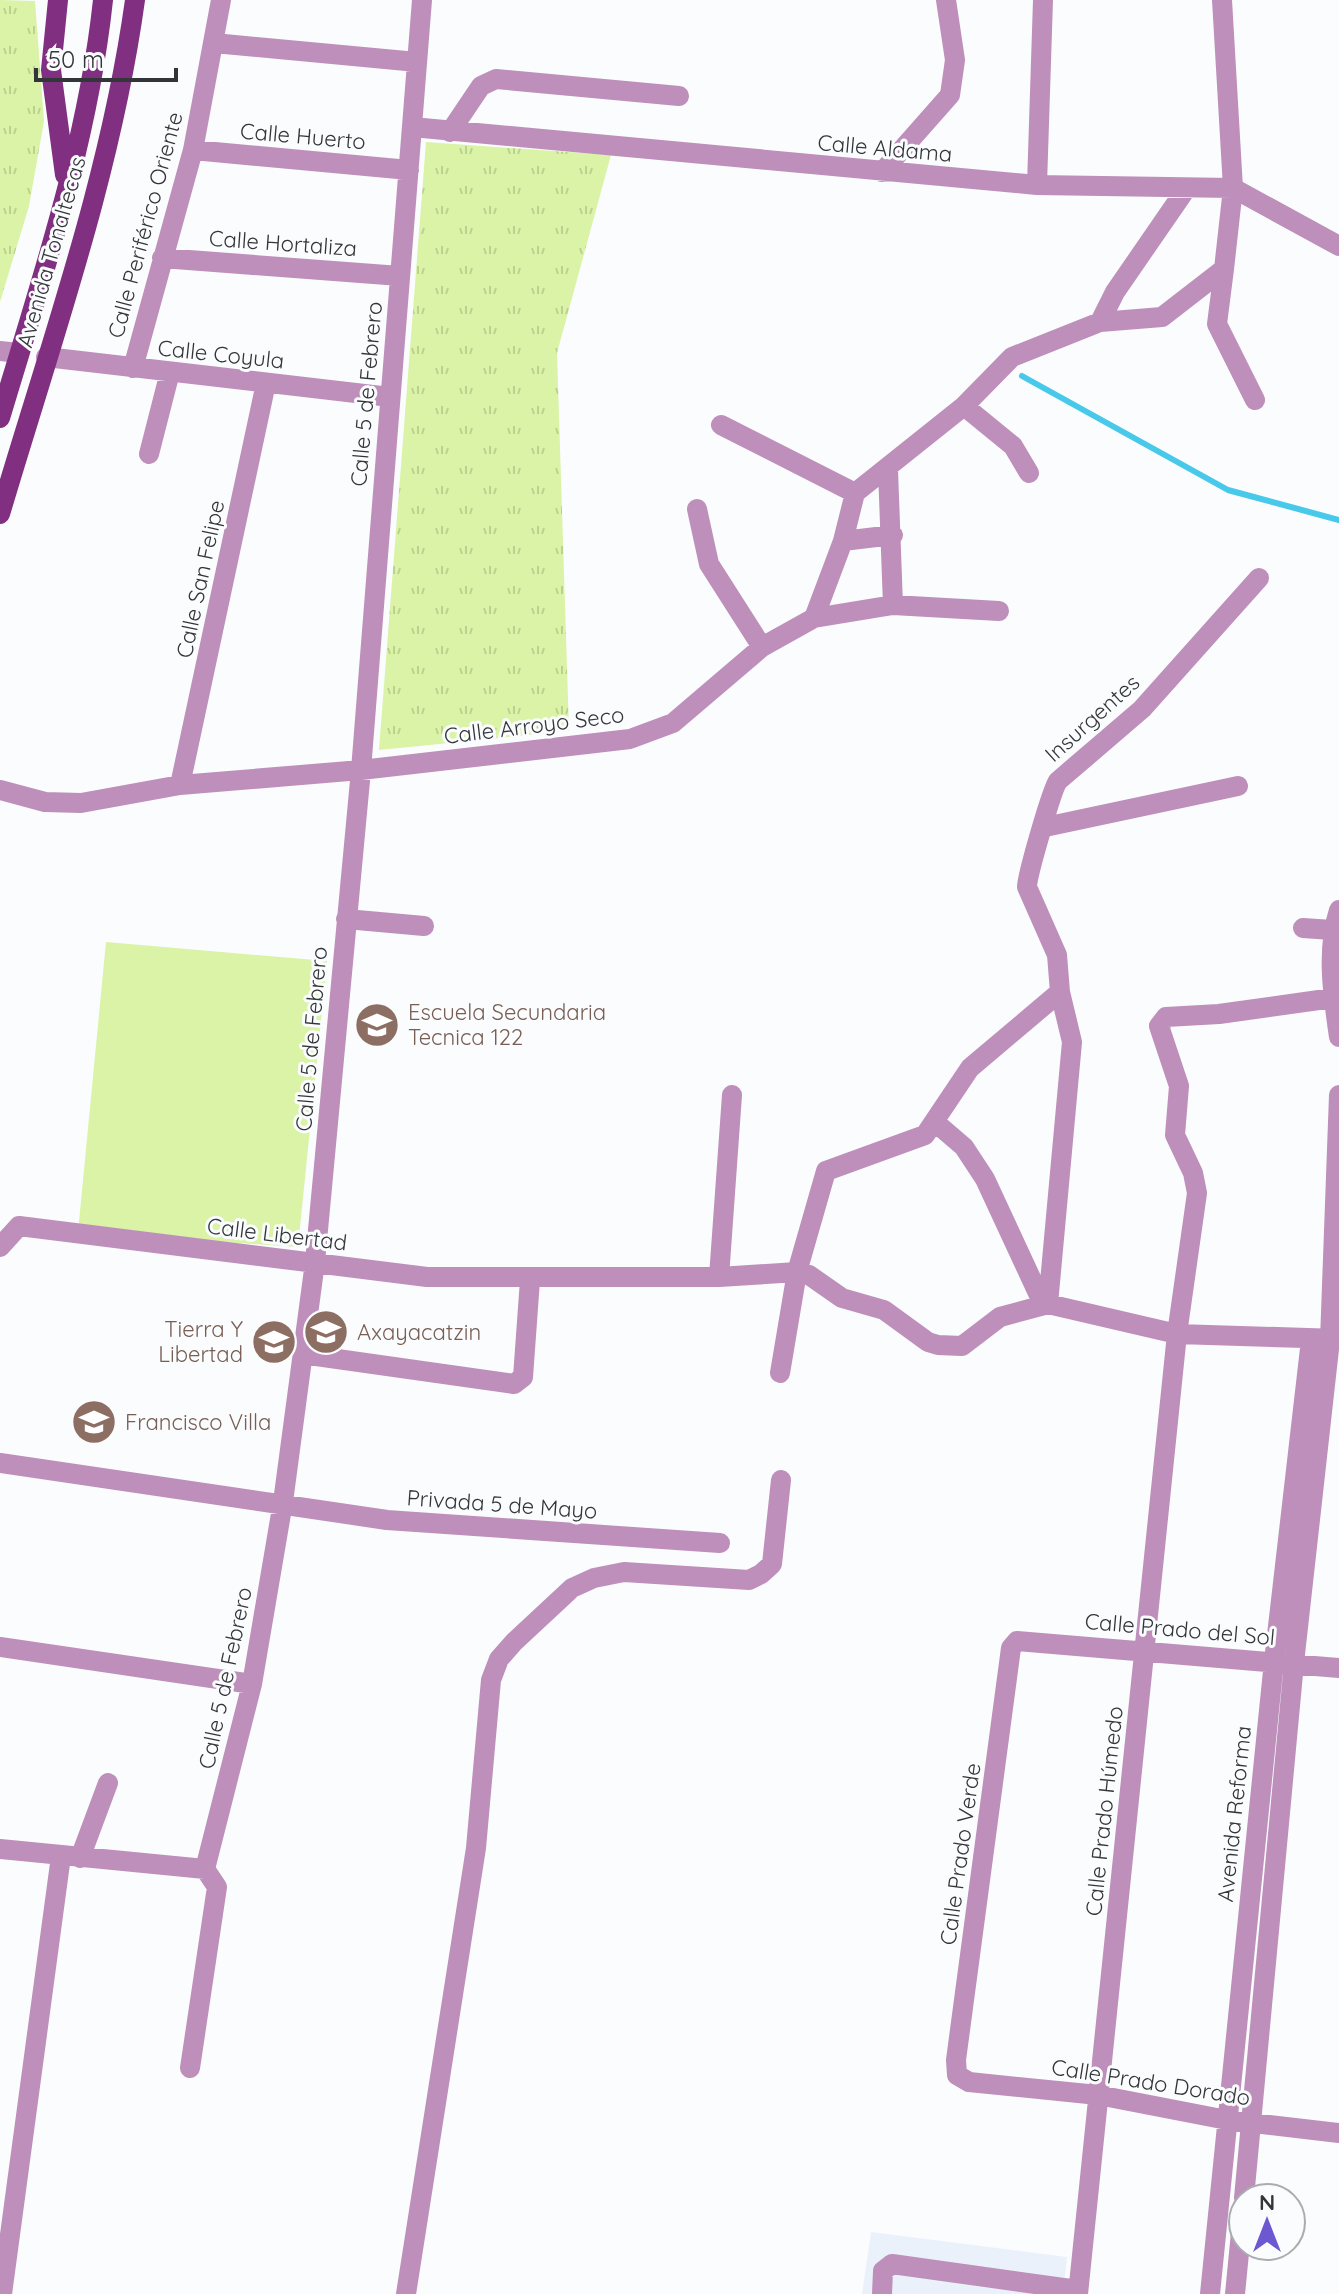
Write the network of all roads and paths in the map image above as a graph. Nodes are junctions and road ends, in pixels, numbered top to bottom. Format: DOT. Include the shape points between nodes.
graph roads {
  1 [pos="58,0"];
  2 [pos="103,0"];
  3 [pos="135,0"];
  4 [pos="221,0"];
  5 [pos="422,0"];
  6 [pos="946,0"];
  7 [pos="1043,0"];
  8 [pos="1222,0"];
  9 [pos="214,43"];
  10 [pos="417,62"];
  11 [pos="679,96"];
  12 [pos="412,127"];
  13 [pos="450,132"];
  14 [pos="193,150"];
  15 [pos="409,170"];
  16 [pos="882,172"];
  17 [pos="1037,185"];
  18 [pos="1233,188"];
  19 [pos="66,189"];
  20 [pos="1186,189"];
  21 [pos="1339,246"];
  22 [pos="162,258"];
  23 [pos="1224,269"];
  24 [pos="400,276"];
  25 [pos="1100,322"];
  26 [pos="10,352"];
  27 [pos="46,357"];
  28 [pos="133,368"];
  29 [pos="170,372"];
  30 [pos="266,383"];
  31 [pos="390,397"];
  32 [pos="1255,400"];
  33 [pos="964,406"];
  34 [pos="0,418"];
  35 [pos="721,425"];
  36 [pos="149,454"];
  37 [pos="888,470"];
  38 [pos="1029,473"];
  39 [pos="855,493"];
  40 [pos="697,509"];
  41 [pos="0,514"];
  42 [pos="893,535"];
  43 [pos="843,541"];
  44 [pos="1259,578"];
  45 [pos="893,605"];
  46 [pos="999,611"];
  47 [pos="814,618"];
  48 [pos="762,647"];
  49 [pos="361,770"];
  50 [pos="180,785"];
  51 [pos="1238,786"];
  52 [pos="0,790"];
  53 [pos="1045,827"];
  54 [pos="1339,910"];
  55 [pos="346,919"];
  56 [pos="424,926"];
  57 [pos="1303,928"];
  58 [pos="1332,930"];
  59 [pos="1060,992"];
  60 [pos="1333,998"];
  61 [pos="1339,1037"];
  62 [pos="732,1095"];
  63 [pos="1339,1095"];
  64 [pos="936,1123"];
  65 [pos="0,1247"];
  66 [pos="315,1262"];
  67 [pos="797,1272"];
  68 [pos="719,1277"];
  69 [pos="530,1280"];
  70 [pos="1045,1304"];
  71 [pos="1177,1334"];
  72 [pos="1327,1340"];
  73 [pos="302,1354"];
  74 [pos="780,1373"];
  75 [pos="0,1463"];
  76 [pos="781,1480"];
  77 [pos="283,1502"];
  78 [pos="720,1543"];
  79 [pos="1017,1641"];
  80 [pos="0,1647"];
  81 [pos="1146,1650"];
  82 [pos="1284,1662"];
  83 [pos="1339,1668"];
  84 [pos="252,1684"];
  85 [pos="108,1783"];
  86 [pos="0,1849"];
  87 [pos="70,1857"];
  88 [pos="205,1869"];
  89 [pos="190,2068"];
  90 [pos="957,2075"];
  91 [pos="1098,2095"];
  92 [pos="1227,2120"];
  93 [pos="1252,2123"];
  94 [pos="1339,2133"];
  95 [pos="1246,2182"];
  96 [pos="1238,2262"];
  97 [pos="3,2268"];
  98 [pos="1044,2290"];
  99 [pos="1078,2292"];
  100 [pos="2,2294"];
  101 [pos="406,2294"];
  102 [pos="882,2294"];
  103 [pos="1210,2294"];
  104 [pos="1235,2294"];
  1 -- 19 [label="main road" via="51,70"];
  2 -- 19 [label="main road, Avenida Tonaltecas" via="97,57"];
  3 -- 27 [label="main road, Avenida Tonaltecas" via="118,100"];
  4 -- 9 [label="street, Calle Periférico Oriente"];
  5 -- 10 [label="street, Calle 5 de Febrero"];
  6 -- 16 [label="street" via="955,60 950,95"];
  7 -- 17 [label="street"];
  8 -- 18 [label="street"];
  9 -- 10 [label="street"];
  9 -- 14 [label="street, Calle Periférico Oriente"];
  10 -- 12 [label="street, Calle 5 de Febrero"];
  11 -- 13 [label="street" via="496,79 481,86"];
  12 -- 13 [label="street, Calle Aldama"];
  12 -- 15 [label="street, Calle 5 de Febrero"];
  13 -- 16 [label="street, Calle Aldama"];
  14 -- 15 [label="street, Calle Huerto"];
  14 -- 22 [label="street, Calle Periférico Oriente"];
  15 -- 24 [label="street, Calle 5 de Febrero"];
  16 -- 17 [label="street, Calle Aldama"];
  17 -- 20 [label="street, Calle Aldama"];
  18 -- 20 [label="street, Calle Aldama"];
  18 -- 21 [label="street, Calle Aldama"];
  18 -- 23 [label="street"];
  19 -- 26 [label="main road, Avenida Tonaltecas"];
  20 -- 25 [label="street"];
  22 -- 24 [label="street, Calle Hortaliza"];
  22 -- 28 [label="street, Calle Periférico Oriente"];
  23 -- 25 [label="street" via="1162,317"];
  23 -- 32 [label="street" via="1217,316 1220,333"];
  24 -- 31 [label="street, Calle 5 de Febrero"];
  25 -- 33 [label="street" via="1012,357"];
  26 -- 34 [label="main road, Avenida Tonaltecas"];
  27 -- 28 [label="street, Calle Coyula"];
  27 -- 41 [label="main road, Avenida Tonaltecas"];
  28 -- 29 [label="street, Calle Coyula"];
  29 -- 30 [label="street, Calle Coyula"];
  29 -- 36 [label="street"];
  30 -- 31 [label="street, Calle Coyula"];
  30 -- 50 [label="street, Calle San Felipe"];
  31 -- 49 [label="street, Calle 5 de Febrero"];
  33 -- 37 [label="street"];
  33 -- 38 [label="street" via="1013,446"];
  35 -- 39 [label="street"];
  37 -- 39 [label="street"];
  37 -- 42 [label="street"];
  39 -- 43 [label="street"];
  40 -- 48 [label="street" via="709,564"];
  42 -- 43 [label="street"];
  42 -- 45 [label="street"];
  43 -- 47 [label="street"];
  44 -- 53 [label="street, Insurgentes" via="1142,709 1058,781"];
  45 -- 46 [label="street, Calle Arroyo Seco"];
  45 -- 47 [label="street, Calle Arroyo Seco"];
  47 -- 48 [label="street, Calle Arroyo Seco"];
  48 -- 49 [label="street, Calle Arroyo Seco" via="673,723 630,739"];
  49 -- 50 [label="street, Calle Arroyo Seco"];
  49 -- 55 [label="street, Calle 5 de Febrero"];
  50 -- 52 [label="street, Calle Arroyo Seco" via="64,804"];
  51 -- 53 [label="street"];
  53 -- 59 [label="street, Insurgentes" via="1027,887 1055,946"];
  54 -- 58 [label="street"];
  55 -- 56 [label="street"];
  55 -- 66 [label="street, Calle 5 de Febrero"];
  57 -- 58 [label="street"];
  58 -- 60 [label="street"];
  59 -- 64 [label="street" via="970,1068"];
  59 -- 70 [label="street, Insurgentes" via="1072,1042"];
  60 -- 61 [label="street"];
  60 -- 71 [label="street, Calle Prado Húmedo" via="1161,1020 1179,1086 1175,1135 1197,1193"];
  62 -- 68 [label="street"];
  63 -- 72 [label="street, Avenida Reforma"];
  64 -- 67 [label="street" via="925,1135 826,1171"];
  64 -- 70 [label="street" via="964,1147 985,1179"];
  65 -- 66 [label="street, Calle Libertad" via="19,1226"];
  66 -- 69 [label="street, Calle Libertad" via="427,1277"];
  66 -- 73 [label="street, Calle 5 de Febrero"];
  67 -- 68 [label="street, Calle Libertad"];
  67 -- 70 [label="street" via="842,1298 884,1310 928,1342 962,1346 1000,1317"];
  67 -- 74 [label="street"];
  68 -- 69 [label="street, Calle Libertad"];
  69 -- 73 [label="street" via="523,1377 514,1384"];
  70 -- 71 [label="street"];
  71 -- 72 [label="street"];
  71 -- 81 [label="street, Calle Prado Húmedo"];
  72 -- 82 [label="street, Avenida Reforma"];
  73 -- 77 [label="street, Calle 5 de Febrero"];
  75 -- 77 [label="street, Privada 5 de Mayo"];
  76 -- 101 [label="street" via="772,1564 761,1574 749,1580 624,1572 594,1578 572,1588 499,1659 491,1680 476,1848"];
  77 -- 78 [label="street, Privada 5 de Mayo" via="387,1520"];
  77 -- 84 [label="street, Calle 5 de Febrero"];
  79 -- 81 [label="street, Calle Prado del Sol"];
  79 -- 90 [label="street, Calle Prado Verde" via="1011,1648"];
  80 -- 84 [label="street"];
  81 -- 82 [label="street, Calle Prado del Sol"];
  81 -- 91 [label="street, Calle Prado Húmedo"];
  82 -- 83 [label="street, Calle Prado del Sol"];
  82 -- 92 [label="street, Avenida Reforma"];
  82 -- 93 [label="street, Avenida Reforma"];
  84 -- 88 [label="street, Calle 5 de Febrero"];
  85 -- 87 [label="street"];
  86 -- 87 [label="street"];
  87 -- 88 [label="street"];
  87 -- 97 [label="street"];
  88 -- 89 [label="street, Calle 5 de Febrero" via="217,1887"];
  90 -- 91 [label="street, Calle Prado Dorado" via="969,2082"];
  91 -- 92 [label="street, Calle Prado Dorado"];
  91 -- 99 [label="street, Calle Prado Húmedo"];
  92 -- 93 [label="street, Calle Prado Dorado"];
  92 -- 103 [label="street, Avenida Reforma"];
  93 -- 94 [label="street, Calle Prado Dorado"];
  93 -- 95 [label="street, Avenida Reforma"];
  96 -- 104 [label="street"];
  97 -- 100 [label="street"];
  98 -- 99 [label="street"];
  98 -- 102 [label="street" via="892,2264 883,2271"];
}
